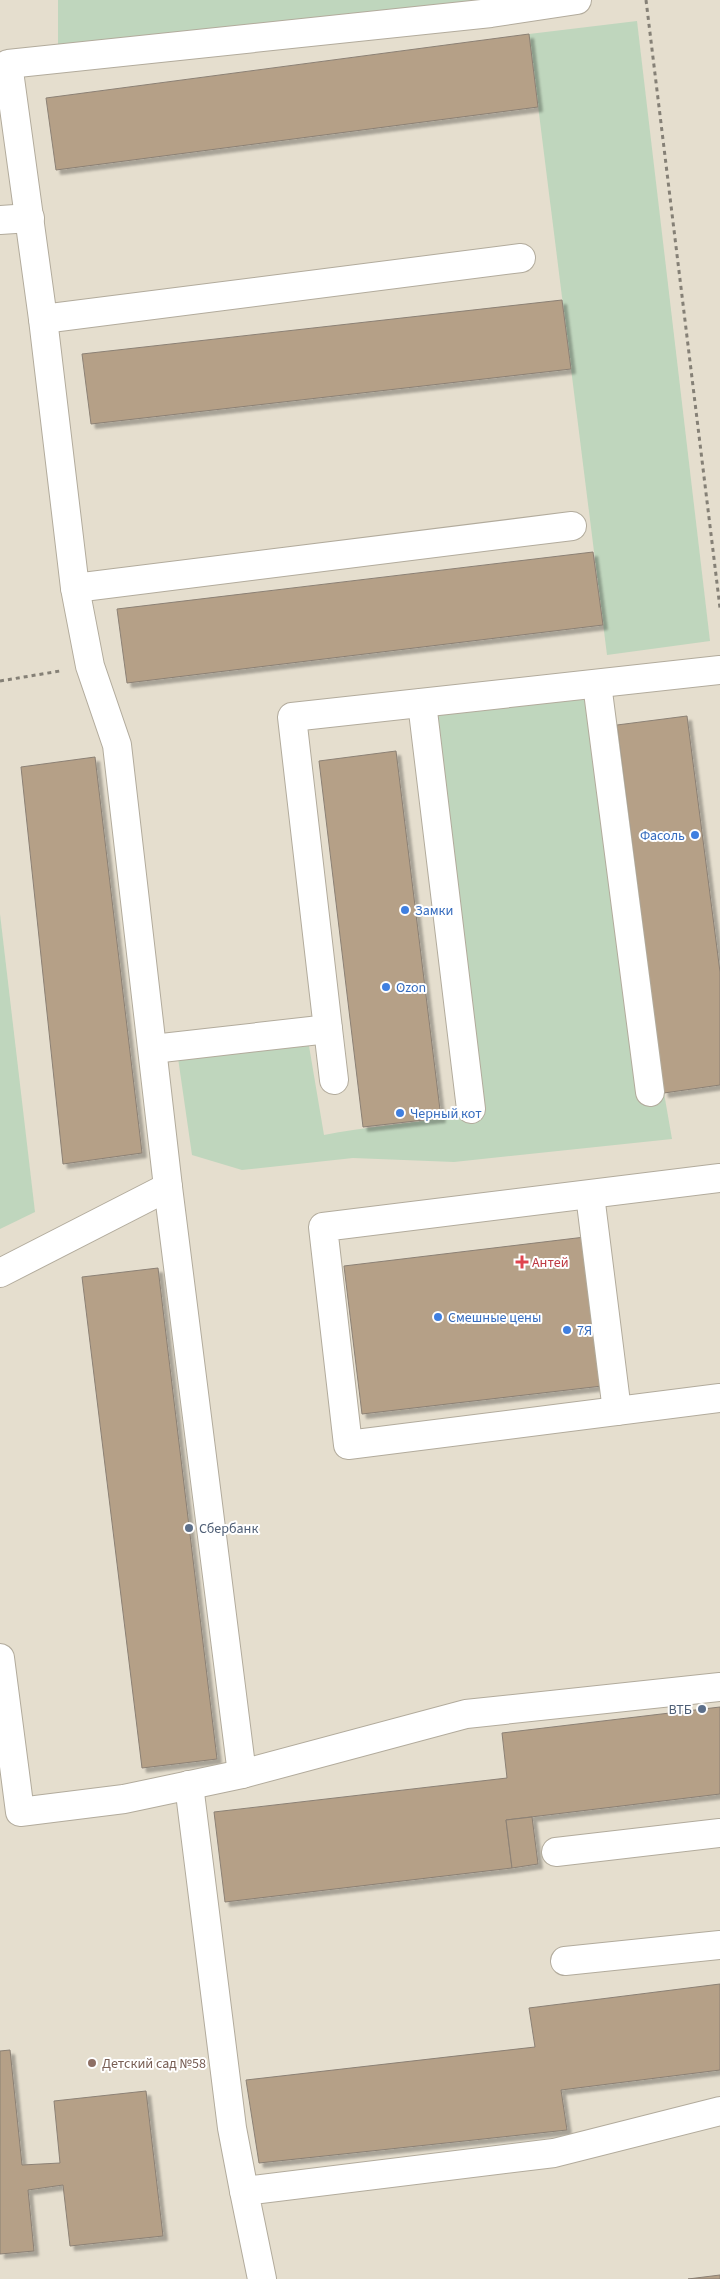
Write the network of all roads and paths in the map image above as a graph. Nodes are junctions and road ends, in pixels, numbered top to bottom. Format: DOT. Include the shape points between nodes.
graph roads {
  1 [pos="577,0"];
  2 [pos="646,0"];
  3 [pos="490,6"];
  4 [pos="30,218"];
  5 [pos="0,220"];
  6 [pos="521,258"];
  7 [pos="43,319"];
  8 [pos="572,526"];
  9 [pos="74,588"];
  10 [pos="720,608"];
  11 [pos="90,666"];
  12 [pos="720,670"];
  13 [pos="0,681"];
  14 [pos="597,684"];
  15 [pos="422,703"];
  16 [pos="328,1029"];
  17 [pos="153,1049"];
  18 [pos="334,1080"];
  19 [pos="650,1092"];
  20 [pos="471,1109"];
  21 [pos="720,1178"];
  22 [pos="168,1187"];
  23 [pos="590,1194"];
  24 [pos="0,1273"];
  25 [pos="720,1398"];
  26 [pos="617,1411"];
  27 [pos="0,1658"];
  28 [pos="720,1687"];
  29 [pos="242,1774"];
  30 [pos="189,1785"];
  31 [pos="10,1813"];
  32 [pos="720,1833"];
  33 [pos="556,1852"];
  34 [pos="720,1945"];
  35 [pos="565,1961"];
  36 [pos="720,2111"];
  37 [pos="244,2191"];
  38 [pos="262,2279"];
  1 -- 3 [label="lane"];
  2 -- 10 [label="path"];
  3 -- 4 [label="lane" via="8,64"];
  4 -- 5 [label="lane"];
  4 -- 7 [label="lane"];
  6 -- 7 [label="lane"];
  7 -- 9 [label="lane"];
  8 -- 9 [label="lane"];
  9 -- 11 [label="lane"];
  11 -- 13 [label="path"];
  11 -- 17 [label="lane" via="117,745"];
  12 -- 14 [label="lane"];
  14 -- 15 [label="lane"];
  14 -- 19 [label="lane"];
  15 -- 16 [label="lane" via="292,717"];
  15 -- 20 [label="lane"];
  16 -- 17 [label="lane"];
  16 -- 18 [label="lane"];
  17 -- 22 [label="lane"];
  21 -- 23 [label="lane"];
  22 -- 24 [label="lane"];
  22 -- 29 [label="lane"];
  23 -- 26 [label="lane"];
  23 -- 26 [label="lane" via="323,1227 348,1446"];
  25 -- 26 [label="lane"];
  27 -- 31 [label="lane"];
  28 -- 29 [label="lane" via="466,1714"];
  29 -- 30 [label="lane"];
  30 -- 31 [label="lane" via="124,1799"];
  30 -- 37 [label="lane" via="232,2128"];
  32 -- 33 [label="lane"];
  34 -- 35 [label="lane"];
  36 -- 37 [label="lane" via="554,2153"];
  37 -- 38 [label="lane"];
}
